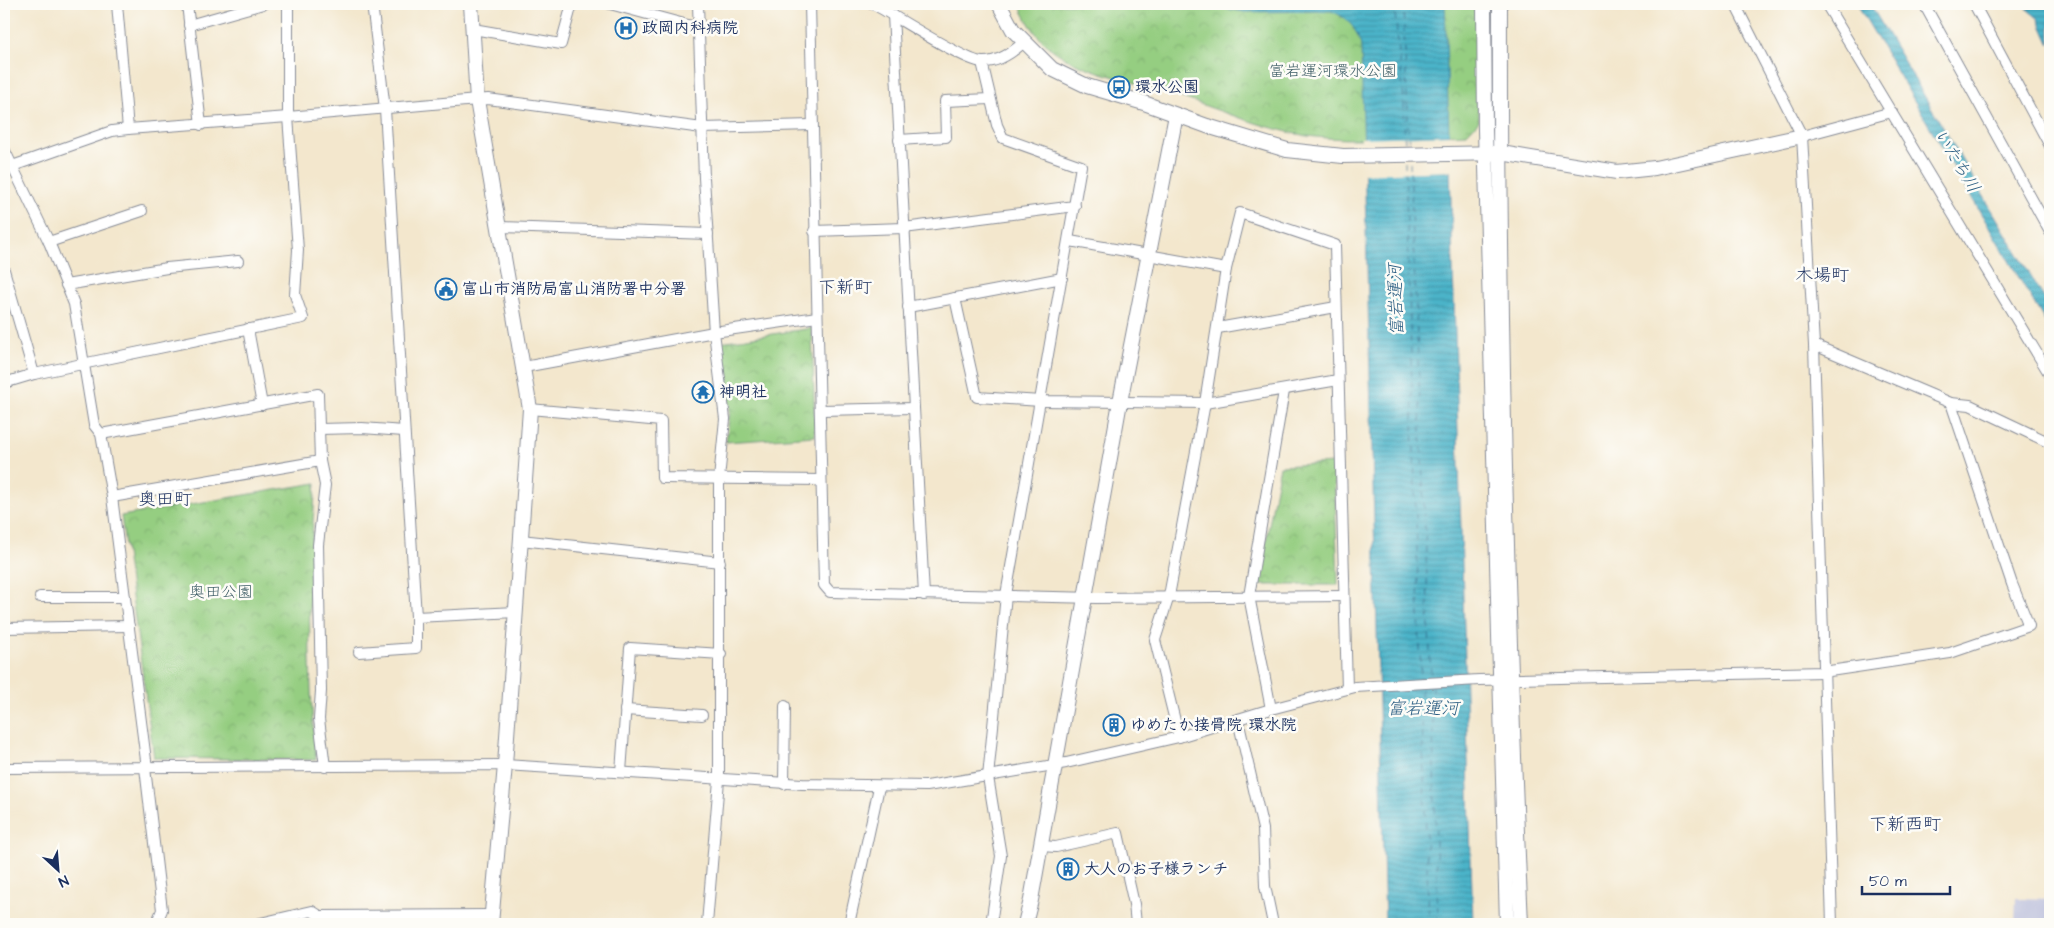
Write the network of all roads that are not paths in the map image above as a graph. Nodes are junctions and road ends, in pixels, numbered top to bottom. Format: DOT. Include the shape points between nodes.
graph roads {
  1 [pos="118,4"];
  2 [pos="187,4"];
  3 [pos="262,4"];
  4 [pos="288,4"];
  5 [pos="372,4"];
  6 [pos="471,4"];
  7 [pos="572,4"];
  8 [pos="610,4"];
  9 [pos="698,4"];
  10 [pos="810,4"];
  11 [pos="873,4"];
  12 [pos="999,4"];
  13 [pos="1484,4"];
  14 [pos="1500,4"];
  15 [pos="1735,4"];
  16 [pos="1826,4"];
  17 [pos="1924,4"];
  18 [pos="1974,4"];
  19 [pos="634,7"];
  20 [pos="893,15"];
  21 [pos="189,25"];
  22 [pos="699,28"];
  23 [pos="473,29"];
  24 [pos="1024,42"];
  25 [pos="982,62"];
  26 [pos="990,98"];
  27 [pos="478,100"];
  28 [pos="385,109"];
  29 [pos="1892,112"];
  30 [pos="1176,115"];
  31 [pos="288,118"];
  32 [pos="201,125"];
  33 [pos="812,125"];
  34 [pos="702,128"];
  35 [pos="128,129"];
  36 [pos="1802,136"];
  37 [pos="899,140"];
  38 [pos="2050,146"];
  39 [pos="4,149"];
  40 [pos="1486,152"];
  41 [pos="1501,153"];
  42 [pos="8,167"];
  43 [pos="1075,206"];
  44 [pos="142,211"];
  45 [pos="499,227"];
  46 [pos="904,228"];
  47 [pos="814,231"];
  48 [pos="2050,232"];
  49 [pos="708,234"];
  50 [pos="1070,241"];
  51 [pos="49,242"];
  52 [pos="1148,254"];
  53 [pos="238,261"];
  54 [pos="1226,269"];
  55 [pos="4,270"];
  56 [pos="1062,278"];
  57 [pos="66,285"];
  58 [pos="955,298"];
  59 [pos="908,307"];
  60 [pos="1336,308"];
  61 [pos="817,317"];
  62 [pos="1218,328"];
  63 [pos="248,329"];
  64 [pos="714,332"];
  65 [pos="1814,345"];
  66 [pos="84,363"];
  67 [pos="524,367"];
  68 [pos="34,374"];
  69 [pos="2050,375"];
  70 [pos="1338,380"];
  71 [pos="4,383"];
  72 [pos="1284,391"];
  73 [pos="1041,401"];
  74 [pos="1120,402"];
  75 [pos="1205,403"];
  76 [pos="1951,403"];
  77 [pos="262,405"];
  78 [pos="914,408"];
  79 [pos="530,409"];
  80 [pos="820,410"];
  81 [pos="319,429"];
  82 [pos="404,431"];
  83 [pos="101,434"];
  84 [pos="2050,443"];
  85 [pos="320,461"];
  86 [pos="719,479"];
  87 [pos="821,480"];
  88 [pos="112,496"];
  89 [pos="521,540"];
  90 [pos="720,562"];
  91 [pos="924,595"];
  92 [pos="1006,595"];
  93 [pos="1169,596"];
  94 [pos="1249,596"];
  95 [pos="1344,596"];
  96 [pos="40,597"];
  97 [pos="125,597"];
  98 [pos="1086,597"];
  99 [pos="516,612"];
  100 [pos="416,617"];
  101 [pos="129,626"];
  102 [pos="4,628"];
  103 [pos="359,652"];
  104 [pos="721,654"];
  105 [pos="1823,672"];
  106 [pos="1506,679"];
  107 [pos="1347,689"];
  108 [pos="786,706"];
  109 [pos="1271,709"];
  110 [pos="625,710"];
  111 [pos="702,714"];
  112 [pos="1238,720"];
  113 [pos="1179,737"];
  114 [pos="505,765"];
  115 [pos="1055,765"];
  116 [pos="325,767"];
  117 [pos="4,768"];
  118 [pos="146,768"];
  119 [pos="621,772"];
  120 [pos="988,777"];
  121 [pos="719,780"];
  122 [pos="784,784"];
  123 [pos="879,787"];
  124 [pos="1040,846"];
  125 [pos="492,919"];
  126 [pos="320,920"];
  127 [pos="156,924"];
  128 [pos="256,924"];
  129 [pos="707,924"];
  130 [pos="849,924"];
  131 [pos="991,924"];
  132 [pos="1025,924"];
  133 [pos="1136,924"];
  134 [pos="1273,924"];
  135 [pos="1507,924"];
  136 [pos="1521,924"];
  137 [pos="1832,924"];
  1 -- 35 [label="street"];
  2 -- 21 [label="street"];
  3 -- 21 [label="street"];
  4 -- 31 [label="street"];
  5 -- 28 [label="street"];
  6 -- 23 [label="street"];
  7 -- 23 [label="street" via="561,44"];
  8 -- 19 [label="street"];
  9 -- 22 [label="street"];
  10 -- 33 [label="street"];
  11 -- 20 [label="street"];
  12 -- 24 [label="street" via="1013,30"];
  13 -- 40 [label="street"];
  14 -- 41 [label="street"];
  15 -- 36 [label="street"];
  16 -- 29 [label="street"];
  17 -- 48 [label="street"];
  18 -- 38 [label="street"];
  19 -- 22 [label="street"];
  20 -- 25 [label="street" via="957,52"];
  20 -- 37 [label="street"];
  21 -- 32 [label="street"];
  22 -- 34 [label="street"];
  23 -- 27 [label="street"];
  24 -- 25 [label="street" via="1000,58"];
  24 -- 30 [label="street" via="1052,69 1087,86"];
  25 -- 26 [label="street"];
  26 -- 37 [label="street" via="945,101 946,137"];
  26 -- 43 [label="street" via="1003,138 1081,166"];
  27 -- 28 [label="street"];
  27 -- 34 [label="street"];
  27 -- 45 [label="street"];
  28 -- 31 [label="street"];
  28 -- 82 [label="street"];
  29 -- 36 [label="street"];
  29 -- 69 [label="street"];
  30 -- 40 [label="street" via="1288,150 1343,156"];
  30 -- 52 [label="street"];
  31 -- 32 [label="street"];
  31 -- 63 [label="street" via="298,250 295,295 302,318"];
  32 -- 35 [label="street"];
  33 -- 34 [label="street"];
  33 -- 47 [label="street"];
  34 -- 49 [label="street"];
  35 -- 42 [label="street"];
  36 -- 41 [label="street" via="1633,172"];
  36 -- 65 [label="street"];
  37 -- 46 [label="street"];
  39 -- 42 [label="street"];
  40 -- 41 [label="street"];
  40 -- 106 [label="street"];
  41 -- 106 [label="street"];
  42 -- 51 [label="street"];
  43 -- 46 [label="street"];
  43 -- 50 [label="street"];
  44 -- 51 [label="street"];
  45 -- 49 [label="street"];
  45 -- 67 [label="street"];
  46 -- 47 [label="street"];
  46 -- 59 [label="street"];
  47 -- 61 [label="street"];
  49 -- 64 [label="street"];
  50 -- 52 [label="street"];
  50 -- 56 [label="street"];
  51 -- 57 [label="street"];
  52 -- 54 [label="street"];
  52 -- 74 [label="street"];
  53 -- 57 [label="street" via="167,268"];
  54 -- 60 [label="street" via="1240,213 1335,245"];
  54 -- 62 [label="street"];
  55 -- 68 [label="street"];
  56 -- 58 [label="street"];
  56 -- 73 [label="street"];
  57 -- 66 [label="street" via="74,304"];
  58 -- 59 [label="street"];
  58 -- 73 [label="street" via="977,398"];
  59 -- 78 [label="street"];
  60 -- 62 [label="street"];
  60 -- 70 [label="street"];
  61 -- 64 [label="street"];
  61 -- 80 [label="street"];
  62 -- 75 [label="street"];
  63 -- 66 [label="street"];
  63 -- 77 [label="street"];
  64 -- 67 [label="street"];
  64 -- 86 [label="street" via="725,419"];
  65 -- 76 [label="street"];
  65 -- 105 [label="street"];
  66 -- 68 [label="street"];
  66 -- 83 [label="street" via="94,425"];
  67 -- 79 [label="street"];
  68 -- 71 [label="street"];
  70 -- 72 [label="street"];
  70 -- 95 [label="street"];
  72 -- 75 [label="street"];
  72 -- 94 [label="street"];
  73 -- 74 [label="street"];
  73 -- 92 [label="street"];
  74 -- 75 [label="street"];
  74 -- 98 [label="street"];
  75 -- 93 [label="street"];
  76 -- 84 [label="street" via="1970,405"];
  76 -- 105 [label="street" via="2029,626 1950,653"];
  77 -- 81 [label="street" via="318,394"];
  77 -- 83 [label="street"];
  78 -- 80 [label="street"];
  78 -- 91 [label="street"];
  79 -- 86 [label="street" via="661,421 662,478"];
  79 -- 89 [label="street"];
  80 -- 87 [label="street"];
  81 -- 82 [label="street"];
  81 -- 85 [label="street"];
  82 -- 100 [label="street"];
  83 -- 88 [label="street"];
  85 -- 88 [label="street"];
  85 -- 116 [label="street" via="326,485 318,544 319,719"];
  86 -- 87 [label="street"];
  86 -- 90 [label="street"];
  87 -- 91 [label="street" via="824,585 830,592"];
  88 -- 97 [label="street"];
  89 -- 90 [label="street"];
  89 -- 99 [label="street"];
  90 -- 104 [label="street"];
  91 -- 92 [label="street"];
  92 -- 98 [label="street"];
  92 -- 120 [label="street"];
  93 -- 94 [label="street"];
  93 -- 98 [label="street"];
  93 -- 113 [label="street" via="1156,640"];
  94 -- 95 [label="street"];
  94 -- 109 [label="street"];
  95 -- 107 [label="street"];
  96 -- 97 [label="street"];
  97 -- 101 [label="street"];
  98 -- 115 [label="street"];
  99 -- 100 [label="street"];
  99 -- 114 [label="street"];
  100 -- 103 [label="street" via="416,648"];
  101 -- 102 [label="street"];
  101 -- 118 [label="street"];
  104 -- 110 [label="street" via="630,648"];
  104 -- 121 [label="street"];
  105 -- 106 [label="street"];
  105 -- 137 [label="street"];
  106 -- 107 [label="street"];
  106 -- 135 [label="street"];
  106 -- 136 [label="street"];
  107 -- 109 [label="street"];
  108 -- 122 [label="street"];
  109 -- 112 [label="street"];
  110 -- 111 [label="street"];
  110 -- 119 [label="street"];
  112 -- 113 [label="street"];
  112 -- 134 [label="street" via="1263,829 1264,886"];
  113 -- 115 [label="street"];
  114 -- 116 [label="street"];
  114 -- 119 [label="street"];
  114 -- 125 [label="street"];
  115 -- 120 [label="street"];
  115 -- 124 [label="street"];
  116 -- 118 [label="street"];
  117 -- 118 [label="street"];
  118 -- 127 [label="street" via="162,910"];
  119 -- 121 [label="street"];
  120 -- 123 [label="street" via="927,786"];
  120 -- 131 [label="street" via="1001,856"];
  121 -- 122 [label="street"];
  121 -- 129 [label="street"];
  122 -- 123 [label="street"];
  123 -- 130 [label="street"];
  124 -- 132 [label="street"];
  124 -- 133 [label="street" via="1056,847 1118,833"];
  125 -- 126 [label="street"];
  126 -- 128 [label="street" via="312,911"];
}
